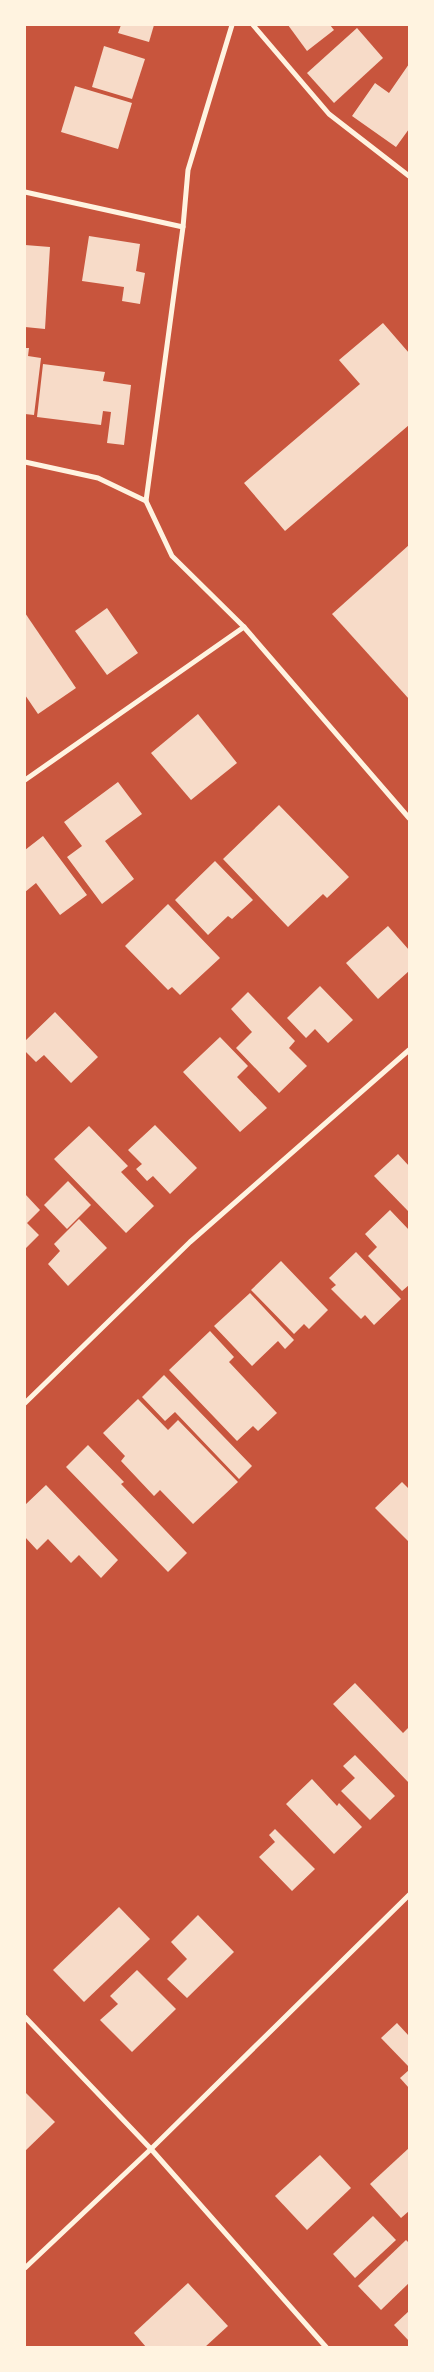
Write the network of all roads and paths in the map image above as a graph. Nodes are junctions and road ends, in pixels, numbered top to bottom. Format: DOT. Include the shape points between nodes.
graph roads {
  1 [pos="232,25"];
  2 [pos="253,25"];
  3 [pos="409,176"];
  4 [pos="25,192"];
  5 [pos="183,227"];
  6 [pos="25,462"];
  7 [pos="146,501"];
  8 [pos="244,627"];
  9 [pos="25,780"];
  10 [pos="409,818"];
  11 [pos="409,1050"];
  12 [pos="25,1403"];
  13 [pos="409,1895"];
  14 [pos="25,2017"];
  15 [pos="151,2149"];
  16 [pos="25,2268"];
  17 [pos="326,2347"];
  1 -- 5 [label="street" via="188,170"];
  2 -- 3 [label="street" via="329,114"];
  4 -- 5 [label="street"];
  5 -- 7 [label="street"];
  6 -- 7 [label="street" via="98,478"];
  7 -- 8 [label="street" via="172,556"];
  8 -- 9 [label="street"];
  8 -- 10 [label="street"];
  11 -- 12 [label="street" via="190,1242"];
  13 -- 15 [label="street"];
  14 -- 15 [label="street"];
  15 -- 16 [label="street"];
  15 -- 17 [label="street"];
}
